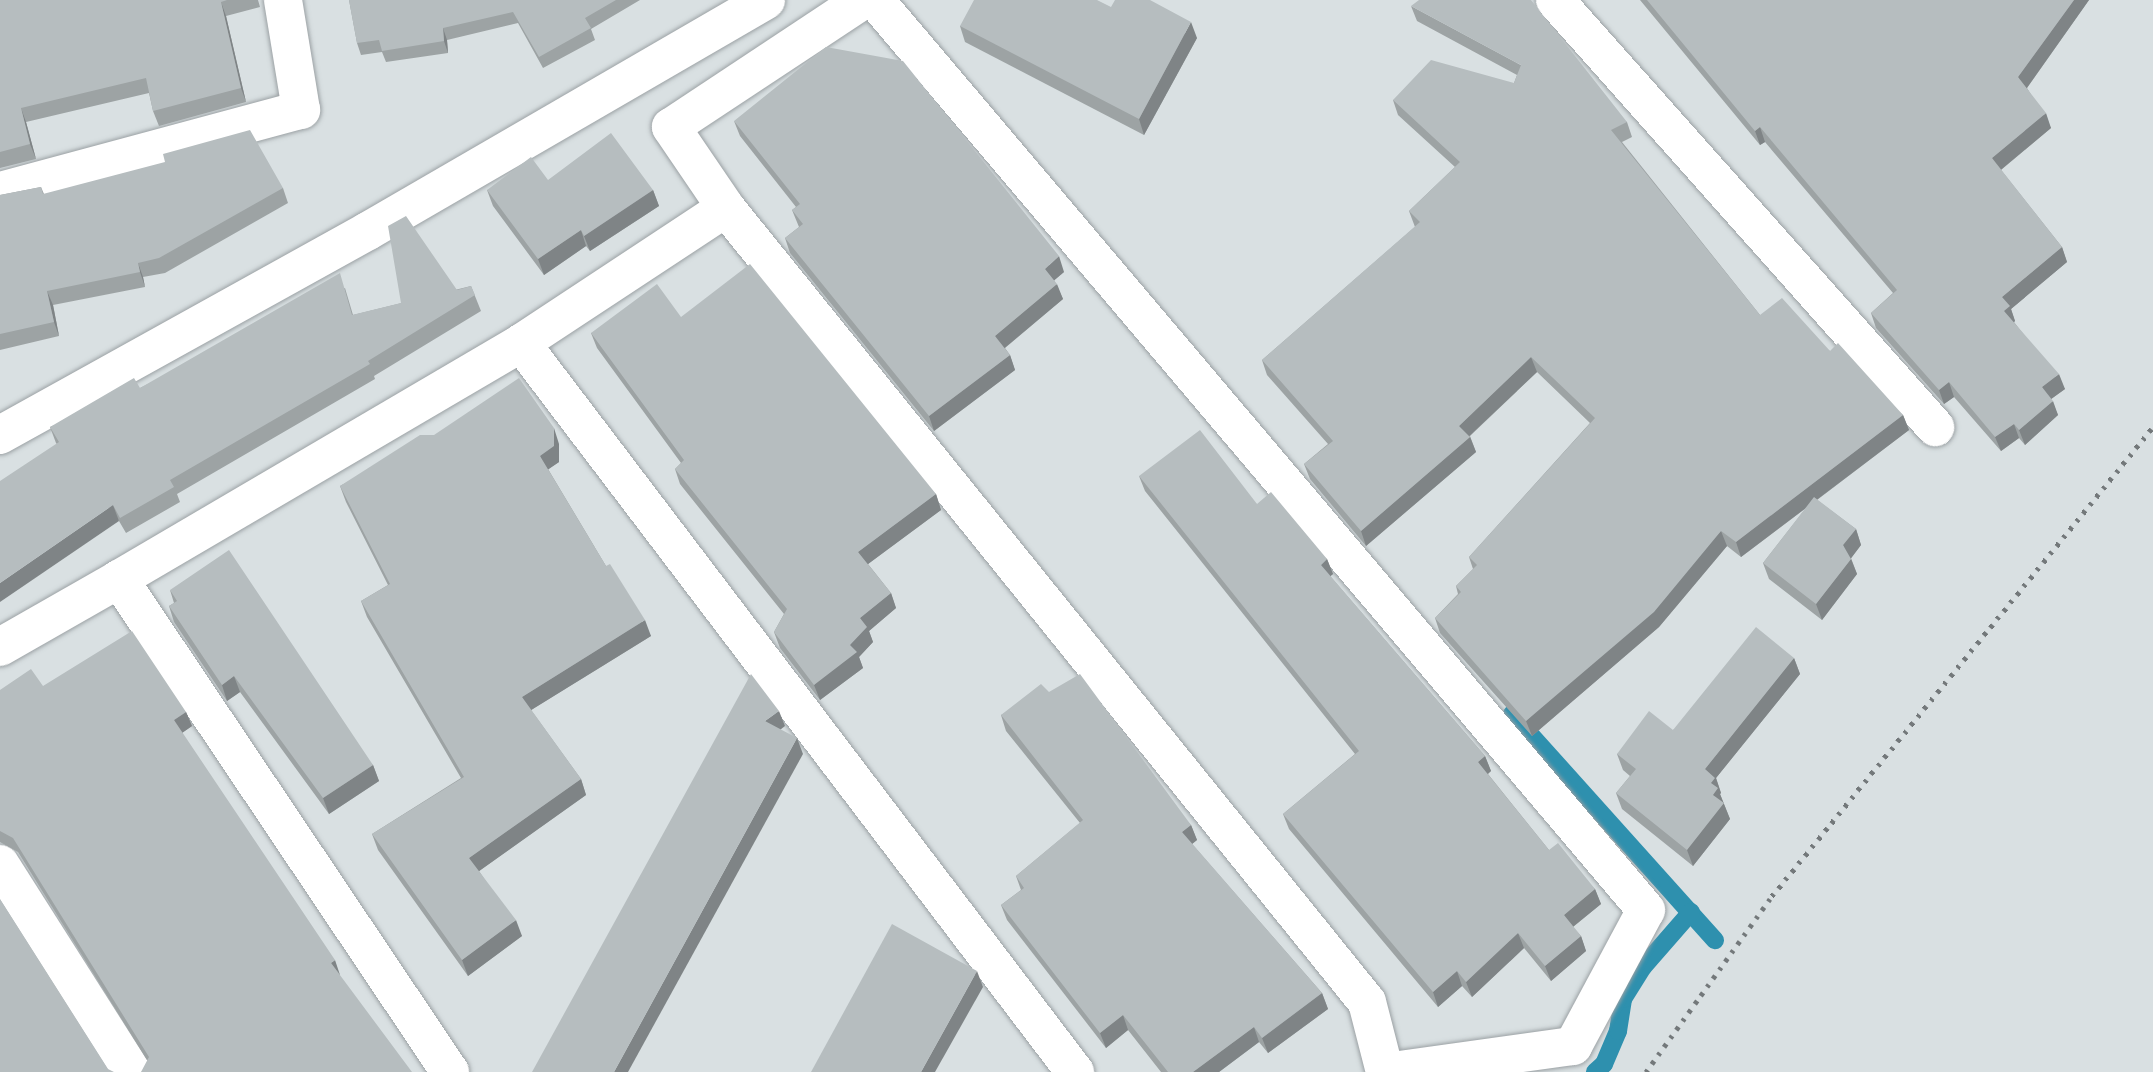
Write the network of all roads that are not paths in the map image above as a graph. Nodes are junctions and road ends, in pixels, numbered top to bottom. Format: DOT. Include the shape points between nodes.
graph roads {
  1 [pos="283,0"];
  2 [pos="766,0"];
  3 [pos="863,0"];
  4 [pos="874,0"];
  5 [pos="1555,0"];
  6 [pos="0,191"];
  7 [pos="726,208"];
  8 [pos="521,343"];
  9 [pos="1935,427"];
  10 [pos="0,435"];
  11 [pos="119,579"];
  12 [pos="0,647"];
  13 [pos="0,864"];
  14 [pos="132,1072"];
  15 [pos="450,1072"];
  16 [pos="1075,1072"];
  1 -- 6 [label="street" via="301,110"];
  2 -- 10 [label="street" via="368,231"];
  3 -- 7 [label="street" via="671,127"];
  4 -- 7 [label="street" via="1646,910 1573,1046 1385,1072 1367,1002"];
  5 -- 9 [label="street"];
  7 -- 8 [label="street"];
  8 -- 11 [label="street"];
  8 -- 16 [label="street"];
  11 -- 12 [label="street"];
  11 -- 15 [label="street"];
  13 -- 14 [label="street"];
}
